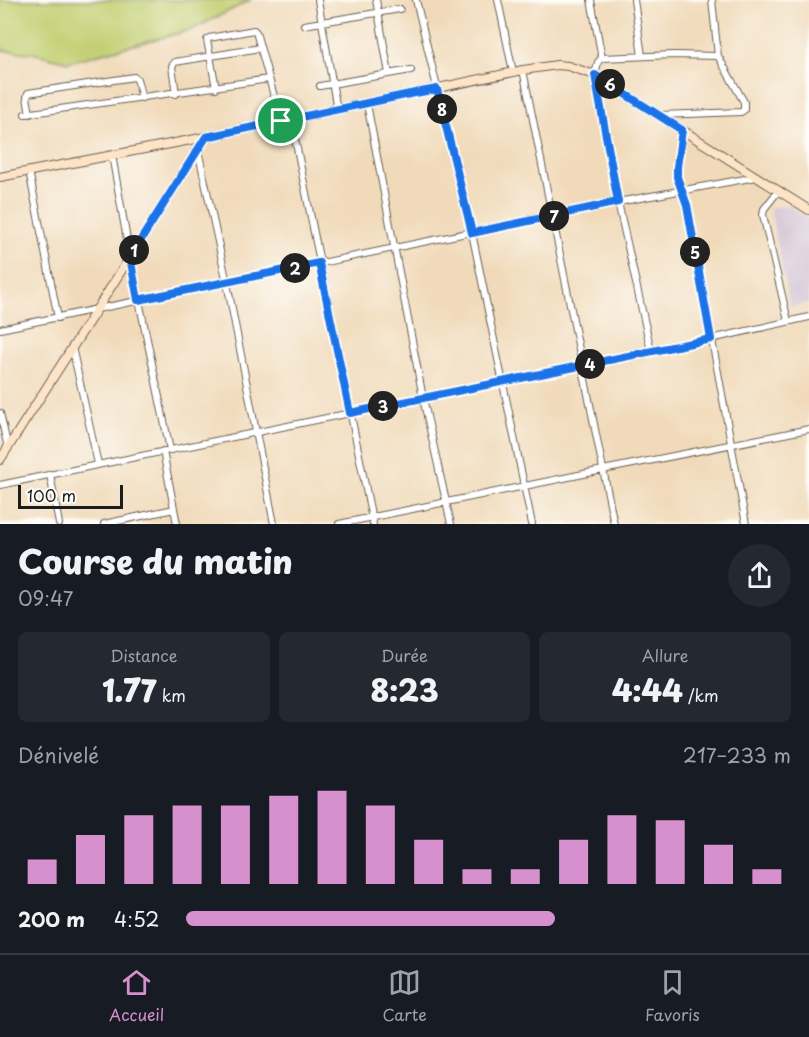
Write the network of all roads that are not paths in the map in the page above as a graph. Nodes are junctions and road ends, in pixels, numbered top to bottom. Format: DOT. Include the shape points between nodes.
graph roads {
  1 [pos="318,0"];
  2 [pos="376,0"];
  3 [pos="498,0"];
  4 [pos="591,0"];
  5 [pos="634,0"];
  6 [pos="712,0"];
  7 [pos="418,1"];
  8 [pos="400,9"];
  9 [pos="379,13"];
  10 [pos="322,22"];
  11 [pos="304,25"];
  12 [pos="260,48"];
  13 [pos="642,56"];
  14 [pos="718,56"];
  15 [pos="210,57"];
  16 [pos="602,58"];
  17 [pos="411,70"];
  18 [pos="523,70"];
  19 [pos="513,72"];
  20 [pos="389,74"];
  21 [pos="595,75"];
  22 [pos="269,80"];
  23 [pos="332,85"];
  24 [pos="320,86"];
  25 [pos="216,88"];
  26 [pos="437,89"];
  27 [pos="176,94"];
  28 [pos="142,98"];
  29 [pos="367,104"];
  30 [pos="337,110"];
  31 [pos="660,116"];
  32 [pos="291,119"];
  33 [pos="281,121"];
  34 [pos="682,130"];
  35 [pos="206,137"];
  36 [pos="198,149"];
  37 [pos="112,155"];
  38 [pos="29,171"];
  39 [pos="0,177"];
  40 [pos="756,177"];
  41 [pos="682,190"];
  42 [pos="779,190"];
  43 [pos="618,202"];
  44 [pos="809,210"];
  45 [pos="552,217"];
  46 [pos="472,233"];
  47 [pos="394,249"];
  48 [pos="130,257"];
  49 [pos="319,263"];
  50 [pos="227,283"];
  51 [pos="138,300"];
  52 [pos="97,309"];
  53 [pos="809,317"];
  54 [pos="58,318"];
  55 [pos="788,321"];
  56 [pos="0,329"];
  57 [pos="711,339"];
  58 [pos="72,347"];
  59 [pos="651,351"];
  60 [pos="582,365"];
  61 [pos="502,382"];
  62 [pos="423,398"];
  63 [pos="0,413"];
  64 [pos="350,413"];
  65 [pos="809,429"];
  66 [pos="256,432"];
  67 [pos="731,445"];
  68 [pos="8,448"];
  69 [pos="166,450"];
  70 [pos="0,460"];
  71 [pos="98,464"];
  72 [pos="603,470"];
  73 [pos="50,474"];
  74 [pos="0,485"];
  75 [pos="524,486"];
  76 [pos="447,502"];
  77 [pos="174,509"];
  78 [pos="372,521"];
  79 [pos="59,524"];
  80 [pos="104,524"];
  81 [pos="177,524"];
  82 [pos="274,524"];
  83 [pos="339,524"];
  84 [pos="452,524"];
  85 [pos="532,524"];
  86 [pos="614,524"];
  87 [pos="746,524"];
  1 -- 10 [label="street"];
  2 -- 9 [label="street"];
  3 -- 19 [label="street"];
  4 -- 16 [label="street"];
  5 -- 13 [label="street"];
  6 -- 14 [label="street"];
  7 -- 26 [label="street"];
  8 -- 9 [label="street"];
  9 -- 10 [label="street"];
  9 -- 20 [label="street"];
  10 -- 11 [label="street"];
  10 -- 23 [label="street"];
  12 -- 15 [label="street"];
  12 -- 15 [label="street" via="252,30 209,38"];
  12 -- 22 [label="street"];
  13 -- 14 [label="street"];
  13 -- 16 [label="street"];
  14 -- 31 [label="street" via="744,102 744,110"];
  15 -- 25 [label="street"];
  15 -- 27 [label="street" via="173,64"];
  16 -- 21 [label="street"];
  17 -- 20 [label="street"];
  18 -- 19 [label="street"];
  18 -- 21 [label="street" via="557,65"];
  18 -- 45 [label="street"];
  19 -- 26 [label="street"];
  20 -- 23 [label="street"];
  21 -- 31 [label="street"];
  21 -- 43 [label="street"];
  22 -- 25 [label="street"];
  22 -- 33 [label="street"];
  23 -- 24 [label="street"];
  23 -- 30 [label="street"];
  25 -- 27 [label="street"];
  26 -- 29 [label="street"];
  26 -- 46 [label="street"];
  27 -- 28 [label="street"];
  28 -- 28 [label="street" via="28,114 28,93 134,77"];
  29 -- 30 [label="street"];
  29 -- 47 [label="street"];
  30 -- 32 [label="street"];
  31 -- 34 [label="street"];
  32 -- 33 [label="street"];
  32 -- 49 [label="street"];
  33 -- 35 [label="street"];
  34 -- 40 [label="street"];
  34 -- 41 [label="street" via="677,167"];
  35 -- 36 [label="street"];
  35 -- 37 [label="street"];
  36 -- 48 [label="street"];
  36 -- 50 [label="street"];
  37 -- 38 [label="street"];
  37 -- 48 [label="street"];
  38 -- 39 [label="street"];
  38 -- 54 [label="street"];
  40 -- 41 [label="street"];
  40 -- 42 [label="street"];
  41 -- 43 [label="street"];
  41 -- 57 [label="street"];
  42 -- 44 [label="street"];
  42 -- 55 [label="street" via="763,215"];
  43 -- 45 [label="street"];
  43 -- 59 [label="street"];
  45 -- 46 [label="street"];
  45 -- 60 [label="street"];
  46 -- 47 [label="street"];
  46 -- 61 [label="street"];
  47 -- 49 [label="street"];
  47 -- 62 [label="street"];
  48 -- 51 [label="street"];
  48 -- 52 [label="street"];
  49 -- 50 [label="street"];
  49 -- 64 [label="street"];
  50 -- 51 [label="street"];
  50 -- 66 [label="street"];
  51 -- 52 [label="street"];
  51 -- 69 [label="street"];
  52 -- 54 [label="street"];
  52 -- 58 [label="street"];
  53 -- 55 [label="street"];
  54 -- 56 [label="street"];
  55 -- 57 [label="street"];
  57 -- 59 [label="street"];
  57 -- 67 [label="street"];
  58 -- 68 [label="street"];
  58 -- 71 [label="street"];
  59 -- 60 [label="street"];
  60 -- 61 [label="street"];
  60 -- 72 [label="street"];
  61 -- 62 [label="street"];
  61 -- 75 [label="street"];
  62 -- 64 [label="street"];
  62 -- 76 [label="street"];
  63 -- 68 [label="street"];
  64 -- 66 [label="street"];
  64 -- 78 [label="street"];
  65 -- 67 [label="street"];
  66 -- 69 [label="street"];
  66 -- 82 [label="street"];
  67 -- 72 [label="street"];
  67 -- 87 [label="street"];
  68 -- 70 [label="street"];
  69 -- 71 [label="street"];
  69 -- 77 [label="street"];
  71 -- 73 [label="street"];
  72 -- 75 [label="street"];
  72 -- 86 [label="street"];
  73 -- 74 [label="street"];
  73 -- 79 [label="street"];
  75 -- 76 [label="street"];
  75 -- 85 [label="street"];
  76 -- 78 [label="street"];
  76 -- 84 [label="street"];
  77 -- 80 [label="street"];
  77 -- 81 [label="street"];
  78 -- 83 [label="street"];
}
